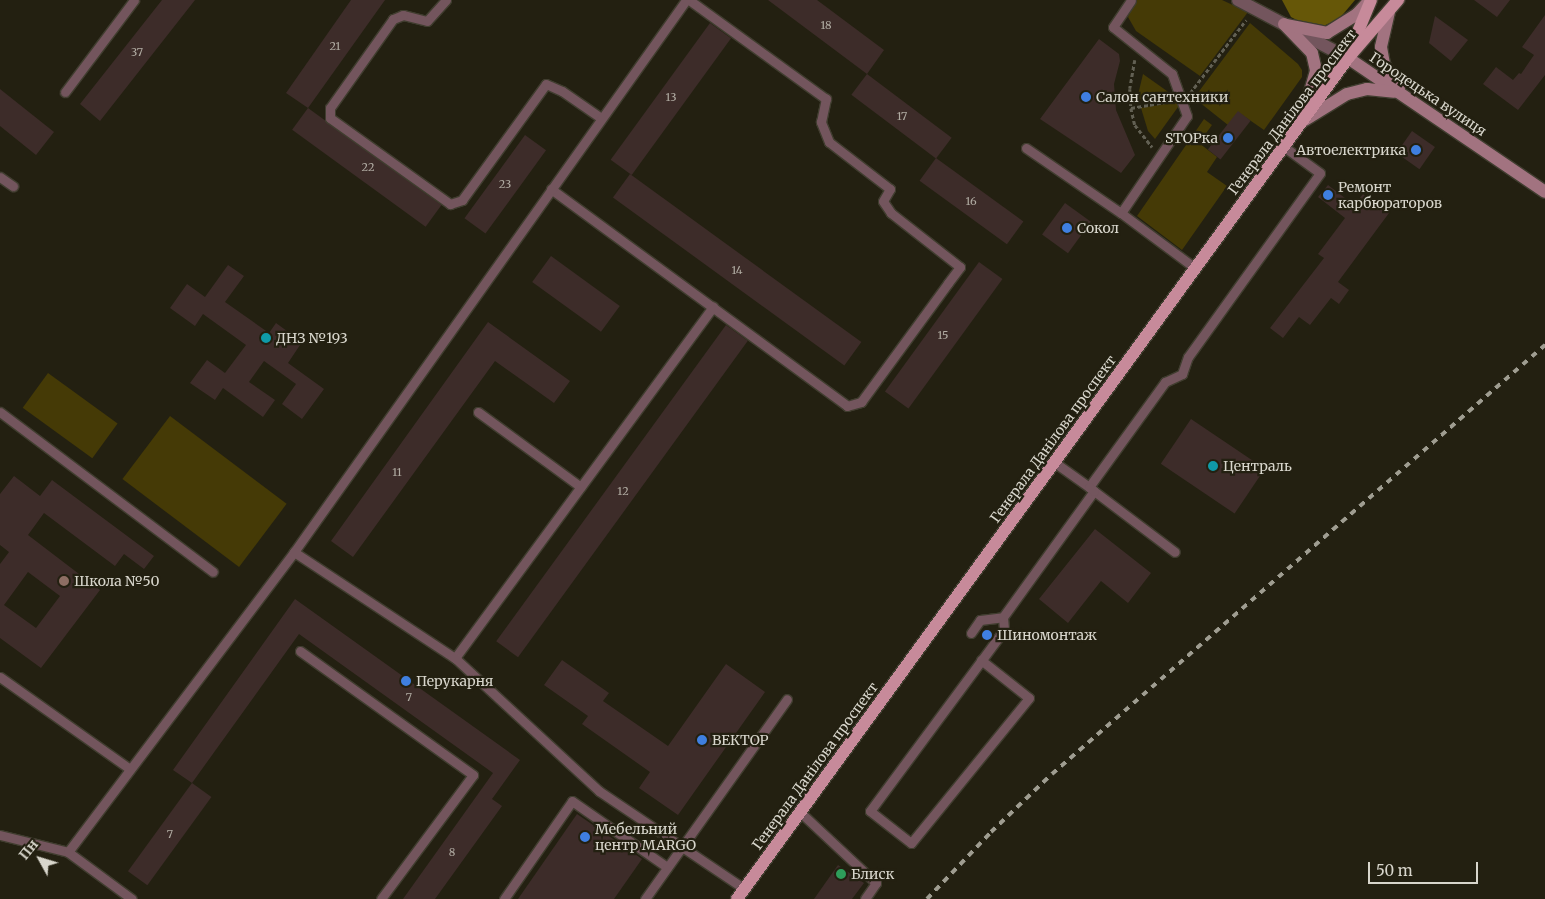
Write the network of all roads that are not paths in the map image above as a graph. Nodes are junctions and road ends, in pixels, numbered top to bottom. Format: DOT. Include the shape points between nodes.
graph roads {
  1 [pos="134,0"];
  2 [pos="446,0"];
  3 [pos="687,0"];
  4 [pos="1131,0"];
  5 [pos="1238,0"];
  6 [pos="1370,0"];
  7 [pos="1398,0"];
  8 [pos="1256,4"];
  9 [pos="1389,12"];
  10 [pos="1284,24"];
  11 [pos="1348,58"];
  12 [pos="64,92"];
  13 [pos="1406,97"];
  14 [pos="601,118"];
  15 [pos="1301,123"];
  16 [pos="1284,146"];
  17 [pos="1026,148"];
  18 [pos="0,176"];
  19 [pos="13,186"];
  20 [pos="552,189"];
  21 [pos="1545,192"];
  22 [pos="1121,213"];
  23 [pos="1195,268"];
  24 [pos="713,307"];
  25 [pos="0,412"];
  26 [pos="478,412"];
  27 [pos="1054,462"];
  28 [pos="581,486"];
  29 [pos="1092,489"];
  30 [pos="294,552"];
  31 [pos="1175,552"];
  32 [pos="213,572"];
  33 [pos="1003,616"];
  34 [pos="971,633"];
  35 [pos="300,651"];
  36 [pos="455,658"];
  37 [pos="981,660"];
  38 [pos="0,676"];
  39 [pos="787,698"];
  40 [pos="130,769"];
  41 [pos="800,812"];
  42 [pos="0,835"];
  43 [pos="681,849"];
  44 [pos="68,852"];
  45 [pos="667,868"];
  46 [pos="741,894"];
  47 [pos="132,899"];
  48 [pos="381,899"];
  49 [pos="504,899"];
  50 [pos="645,899"];
  51 [pos="865,899"];
  1 -- 12 [label="lane"];
  2 -- 14 [label="lane" via="427,21 403,15 393,19 330,108 330,118 450,204 462,200 546,84"];
  3 -- 14 [label="lane"];
  3 -- 24 [label="lane" via="826,99 821,122 830,142 890,189 884,201 891,213 960,267 860,402 847,406"];
  4 -- 22 [label="lane" via="1112,27 1136,49 1172,74 1188,116"];
  5 -- 8 [label="street, Городецька вулиця"];
  6 -- 10 [label="main road" via="1357,14 1327,33"];
  6 -- 11 [label="main road"];
  7 -- 9 [label="main road, Генерала Данілова проспект"];
  8 -- 10 [label="street, Городецька вулиця"];
  9 -- 11 [label="main road, Генерала Данілова проспект"];
  9 -- 13 [label="main road" via="1381,47 1384,64"];
  10 -- 11 [label="street, Городецька вулиця"];
  10 -- 15 [label="main road" via="1312,53 1316,71"];
  11 -- 13 [label="main road, Городецька вулиця"];
  11 -- 15 [label="main road, Генерала Данілова проспект"];
  13 -- 15 [label="main road" via="1387,89 1347,94"];
  13 -- 21 [label="main road, Городецька вулиця"];
  14 -- 20 [label="lane"];
  15 -- 16 [label="main road, Генерала Данілова проспект"];
  16 -- 23 [label="main road, Генерала Данілова проспект"];
  16 -- 29 [label="lane" via="1320,173 1188,357 1182,374 1165,382"];
  17 -- 22 [label="lane"];
  18 -- 19 [label="lane"];
  20 -- 24 [label="lane"];
  20 -- 30 [label="lane"];
  22 -- 23 [label="lane"];
  23 -- 27 [label="main road, Генерала Данілова проспект"];
  24 -- 28 [label="lane"];
  25 -- 32 [label="lane"];
  26 -- 28 [label="lane"];
  27 -- 29 [label="lane"];
  27 -- 41 [label="main road, Генерала Данілова проспект"];
  28 -- 36 [label="lane"];
  29 -- 31 [label="lane"];
  29 -- 33 [label="lane"];
  30 -- 36 [label="lane"];
  30 -- 40 [label="lane"];
  33 -- 34 [label="lane" via="980,620"];
  33 -- 37 [label="lane" via="1004,629"];
  35 -- 48 [label="lane" via="473,775"];
  36 -- 43 [label="lane" via="599,791"];
  37 -- 37 [label="lane" via="870,811 910,843 1029,698"];
  38 -- 40 [label="lane"];
  39 -- 43 [label="lane"];
  40 -- 44 [label="lane"];
  41 -- 46 [label="main road, Генерала Данілова проспект"];
  41 -- 51 [label="lane" via="876,883"];
  42 -- 44 [label="lane"];
  43 -- 45 [label="lane"];
  43 -- 46 [label="lane"];
  44 -- 47 [label="lane"];
  45 -- 49 [label="lane" via="572,801"];
  45 -- 50 [label="lane"];
}
